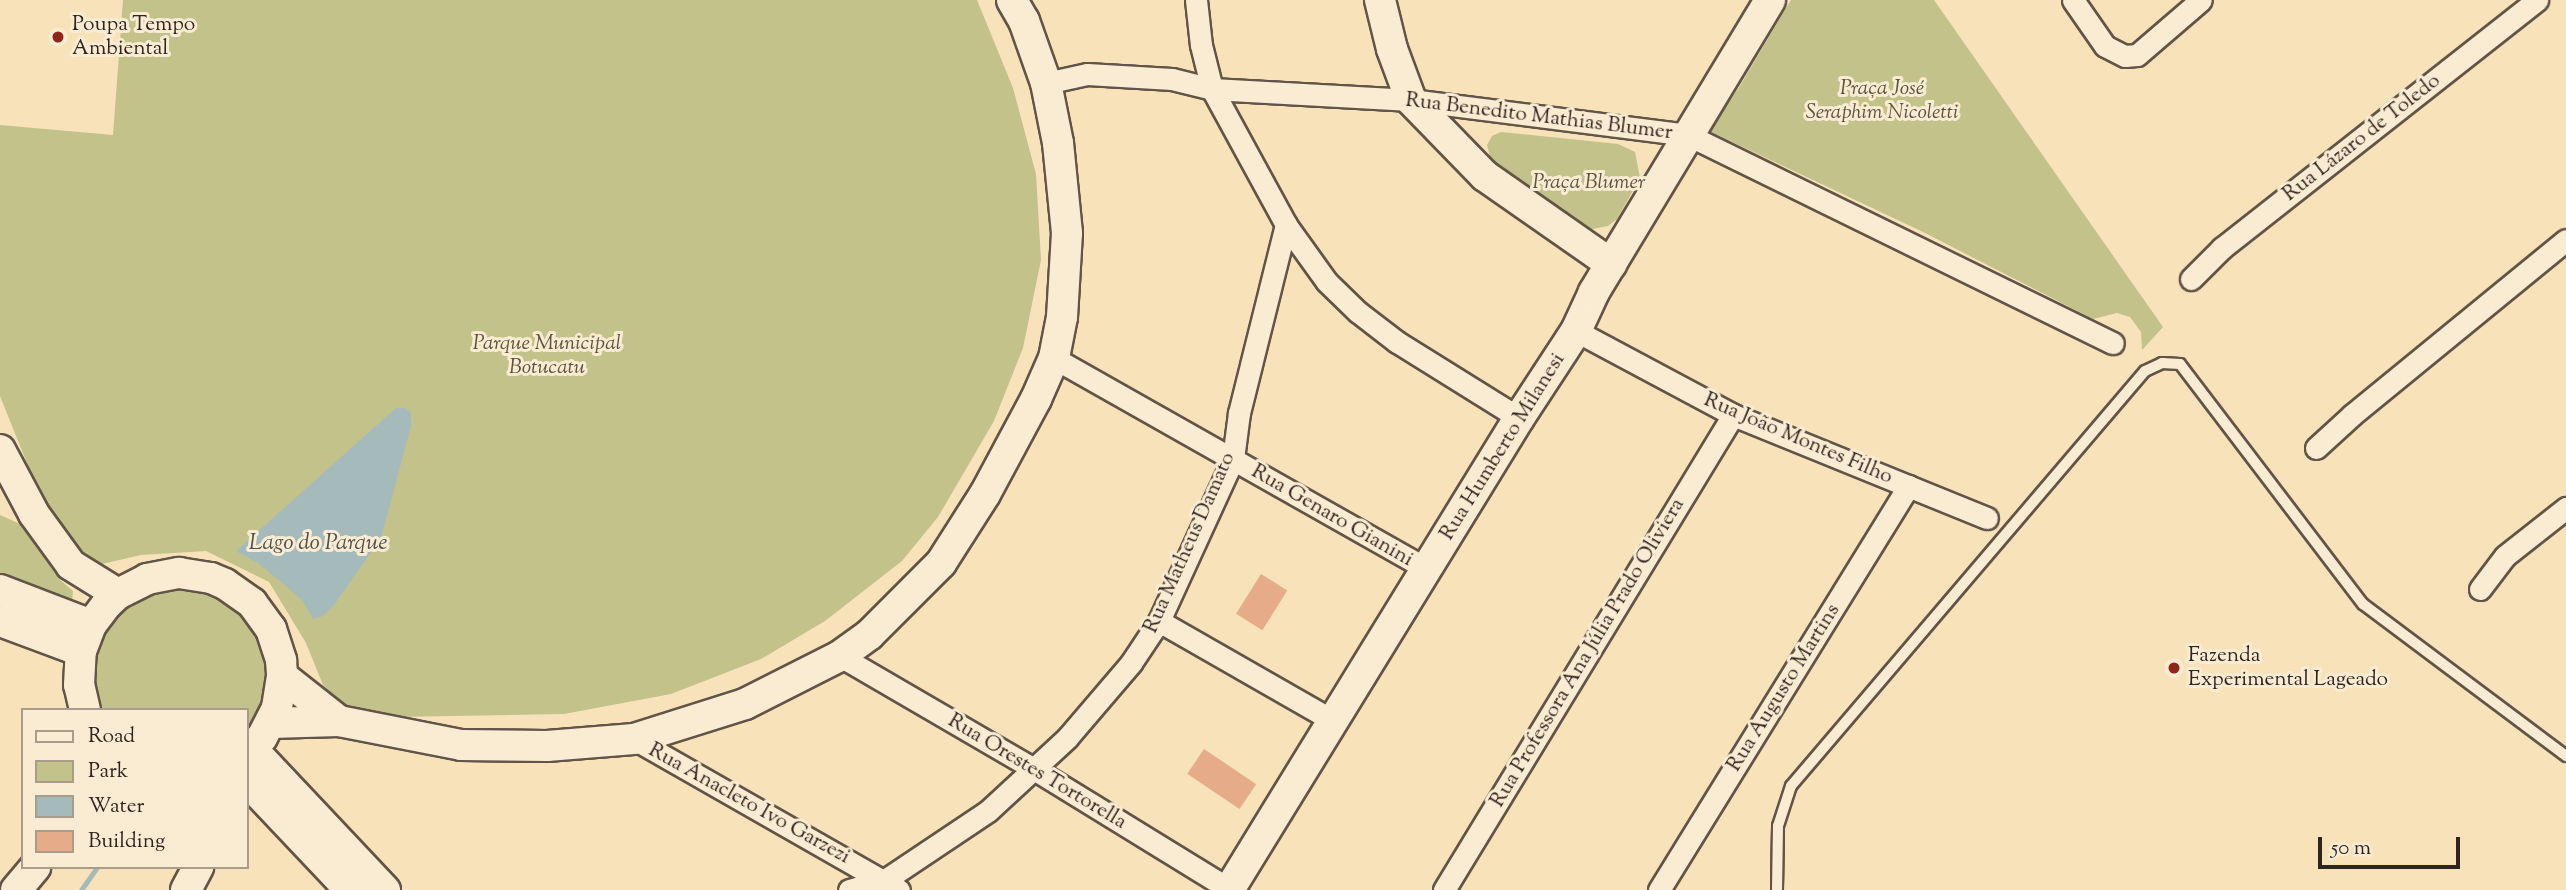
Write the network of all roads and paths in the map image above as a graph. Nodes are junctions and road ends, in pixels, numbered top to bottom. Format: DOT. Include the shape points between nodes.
graph roads {
  1 [pos="1012,0"];
  2 [pos="1196,0"];
  3 [pos="1380,0"];
  4 [pos="1770,0"];
  5 [pos="2073,0"];
  6 [pos="2201,0"];
  7 [pos="2537,0"];
  8 [pos="1046,83"];
  9 [pos="1212,89"];
  10 [pos="1411,100"];
  11 [pos="1688,135"];
  12 [pos="1286,225"];
  13 [pos="2566,240"];
  14 [pos="1611,264"];
  15 [pos="2191,279"];
  16 [pos="1576,331"];
  17 [pos="2113,343"];
  18 [pos="1054,358"];
  19 [pos="1733,415"];
  20 [pos="1519,418"];
  21 [pos="2316,449"];
  22 [pos="0,450"];
  23 [pos="1233,459"];
  24 [pos="1909,486"];
  25 [pos="2566,508"];
  26 [pos="1987,518"];
  27 [pos="1428,570"];
  28 [pos="2480,589"];
  29 [pos="0,590"];
  30 [pos="118,594"];
  31 [pos="0,621"];
  32 [pos="1159,621"];
  33 [pos="86,638"];
  34 [pos="840,656"];
  35 [pos="282,676"];
  36 [pos="85,708"];
  37 [pos="1332,720"];
  38 [pos="340,721"];
  39 [pos="271,723"];
  40 [pos="634,740"];
  41 [pos="249,751"];
  42 [pos="2566,756"];
  43 [pos="1034,769"];
  44 [pos="248,782"];
  45 [pos="248,813"];
  46 [pos="276,814"];
  47 [pos="33,869"];
  48 [pos="197,869"];
  49 [pos="892,885"];
  50 [pos="16,890"];
  51 [pos="186,890"];
  52 [pos="350,890"];
  53 [pos="385,890"];
  54 [pos="849,890"];
  55 [pos="1230,890"];
  56 [pos="1444,890"];
  57 [pos="1659,890"];
  58 [pos="1777,890"];
  1 -- 8 [label="main road"];
  2 -- 9 [label="street"];
  3 -- 10 [label="main road"];
  4 -- 11 [label="main road, Rua Humberto Milanesi"];
  5 -- 6 [label="street" via="2105,46 2124,56 2137,55"];
  7 -- 15 [label="street, Rua Lázaro de Toledo" via="2222,248"];
  8 -- 9 [label="street, Rua Benedito Mathias Blumer" via="1087,74 1172,79"];
  8 -- 18 [label="main road" via="1058,143 1067,233 1062,317"];
  9 -- 10 [label="street, Rua Benedito Mathias Blumer"];
  9 -- 12 [label="street"];
  10 -- 11 [label="street, Rua Benedito Mathias Blumer"];
  10 -- 14 [label="main road" via="1485,176"];
  11 -- 14 [label="main road, Rua Humberto Milanesi"];
  11 -- 17 [label="street, Rua Benedito Mathias Blumer"];
  12 -- 20 [label="street" via="1327,282 1358,312 1397,342"];
  12 -- 23 [label="street, Rua Matheus Damato" via="1239,413"];
  13 -- 21 [label="street"];
  14 -- 16 [label="main road, Rua Humberto Milanesi"];
  16 -- 19 [label="street, Rua João Montes Filho"];
  16 -- 20 [label="main road, Rua Humberto Milanesi"];
  18 -- 23 [label="street, Rua Genaro Gianini"];
  18 -- 34 [label="main road" via="985,494 942,563 869,635"];
  19 -- 24 [label="street, Rua João Montes Filho"];
  19 -- 56 [label="street, Rua Professora Ana Júlia Prado Oliviera"];
  20 -- 27 [label="main road, Rua Humberto Milanesi"];
  22 -- 30 [label="main road" via="34,514 71,565"];
  23 -- 27 [label="street, Rua Genaro Gianini"];
  23 -- 32 [label="street, Rua Matheus Damato"];
  24 -- 26 [label="street, Rua João Montes Filho"];
  24 -- 57 [label="street, Rua Augusto Martins"];
  25 -- 28 [label="street" via="2505,556"];
  27 -- 37 [label="main road, Rua Humberto Milanesi"];
  29 -- 33 [label="main road"];
  30 -- 33 [label="main road"];
  30 -- 35 [label="main road" via="147,579 170,574 195,574 225,584 240,592 262,615 277,644"];
  31 -- 33 [label="main road"];
  32 -- 37 [label="street"];
  32 -- 43 [label="street, Rua Matheus Damato" via="1131,663 1068,738"];
  33 -- 36 [label="main road" via="79,685"];
  34 -- 40 [label="main road" via="745,704"];
  34 -- 43 [label="street, Rua Orestes Tortorella"];
  35 -- 38 [label="main road"];
  35 -- 39 [label="main road"];
  37 -- 55 [label="main road, Rua Humberto Milanesi"];
  38 -- 39 [label="main road"];
  38 -- 40 [label="main road" via="461,745"];
  39 -- 41 [label="main road"];
  40 -- 49 [label="street, Rua Anacleto Ivo Garzezi"];
  41 -- 53 [label="main road"];
  42 -- 58 [label="lane" via="2363,604 2180,364 2162,363 2145,371 1791,786 1778,826"];
  43 -- 49 [label="street, Rua Matheus Damato"];
  43 -- 55 [label="street, Rua Orestes Tortorella"];
  44 -- 46 [label="main road"];
  45 -- 46 [label="main road"];
  46 -- 52 [label="main road"];
  47 -- 50 [label="main road"];
  48 -- 51 [label="main road"];
  49 -- 54 [label="street, Rua Matheus Damato"];
}
